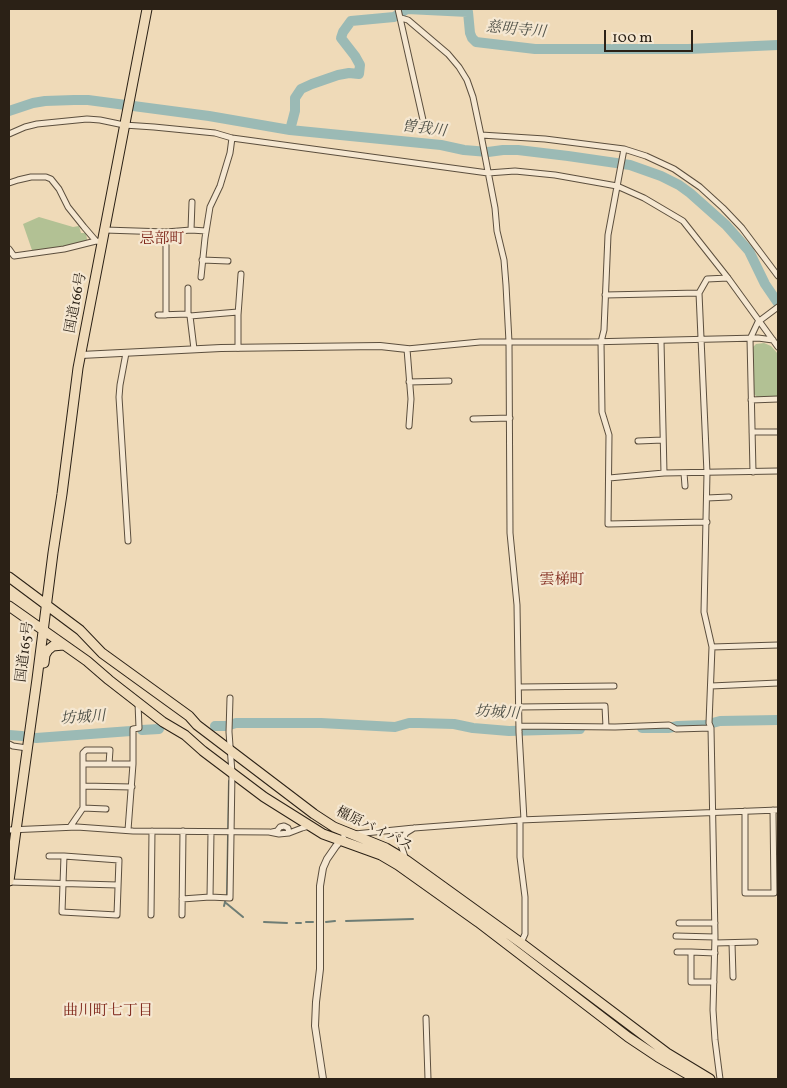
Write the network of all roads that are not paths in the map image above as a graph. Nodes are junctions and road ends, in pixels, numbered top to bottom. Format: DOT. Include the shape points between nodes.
graph roads {
  1 [pos="147,9"];
  2 [pos="398,9"];
  3 [pos="401,18"];
  4 [pos="423,120"];
  5 [pos="124,125"];
  6 [pos="9,134"];
  7 [pos="481,135"];
  8 [pos="232,138"];
  9 [pos="624,149"];
  10 [pos="488,173"];
  11 [pos="9,183"];
  12 [pos="618,183"];
  13 [pos="192,202"];
  14 [pos="105,230"];
  15 [pos="191,230"];
  16 [pos="206,231"];
  17 [pos="166,232"];
  18 [pos="99,242"];
  19 [pos="9,248"];
  20 [pos="202,260"];
  21 [pos="228,262"];
  22 [pos="241,274"];
  23 [pos="778,276"];
  24 [pos="201,277"];
  25 [pos="728,278"];
  26 [pos="188,288"];
  27 [pos="699,293"];
  28 [pos="605,296"];
  29 [pos="778,307"];
  30 [pos="238,312"];
  31 [pos="158,315"];
  32 [pos="166,315"];
  33 [pos="189,315"];
  34 [pos="761,319"];
  35 [pos="750,339"];
  36 [pos="702,340"];
  37 [pos="774,340"];
  38 [pos="661,341"];
  39 [pos="509,342"];
  40 [pos="601,342"];
  41 [pos="778,347"];
  42 [pos="238,348"];
  43 [pos="194,349"];
  44 [pos="407,349"];
  45 [pos="126,353"];
  46 [pos="81,355"];
  47 [pos="449,380"];
  48 [pos="409,382"];
  49 [pos="778,399"];
  50 [pos="751,400"];
  51 [pos="510,418"];
  52 [pos="473,419"];
  53 [pos="409,426"];
  54 [pos="752,432"];
  55 [pos="778,432"];
  56 [pos="638,440"];
  57 [pos="663,440"];
  58 [pos="778,471"];
  59 [pos="753,472"];
  60 [pos="664,473"];
  61 [pos="684,473"];
  62 [pos="707,473"];
  63 [pos="609,478"];
  64 [pos="685,486"];
  65 [pos="729,497"];
  66 [pos="706,498"];
  67 [pos="706,522"];
  68 [pos="128,541"];
  69 [pos="9,578"];
  70 [pos="46,604"];
  71 [pos="9,606"];
  72 [pos="43,631"];
  73 [pos="63,645"];
  74 [pos="778,645"];
  75 [pos="712,647"];
  76 [pos="132,675"];
  77 [pos="37,679"];
  78 [pos="778,683"];
  79 [pos="614,686"];
  80 [pos="711,686"];
  81 [pos="519,687"];
  82 [pos="122,690"];
  83 [pos="230,698"];
  84 [pos="138,703"];
  85 [pos="519,707"];
  86 [pos="710,726"];
  87 [pos="606,727"];
  88 [pos="519,729"];
  89 [pos="9,744"];
  90 [pos="27,748"];
  91 [pos="229,748"];
  92 [pos="83,764"];
  93 [pos="109,764"];
  94 [pos="133,764"];
  95 [pos="232,773"];
  96 [pos="83,786"];
  97 [pos="132,787"];
  98 [pos="83,808"];
  99 [pos="106,809"];
  100 [pos="776,810"];
  101 [pos="745,811"];
  102 [pos="712,812"];
  103 [pos="522,820"];
  104 [pos="310,826"];
  105 [pos="70,827"];
  106 [pos="414,828"];
  107 [pos="12,830"];
  108 [pos="128,830"];
  109 [pos="152,831"];
  110 [pos="183,831"];
  111 [pos="211,832"];
  112 [pos="228,832"];
  113 [pos="351,834"];
  114 [pos="341,841"];
  115 [pos="49,856"];
  116 [pos="64,856"];
  117 [pos="406,860"];
  118 [pos="9,882"];
  119 [pos="63,883"];
  120 [pos="118,885"];
  121 [pos="210,897"];
  122 [pos="182,899"];
  123 [pos="151,914"];
  124 [pos="182,914"];
  125 [pos="679,922"];
  126 [pos="715,923"];
  127 [pos="676,936"];
  128 [pos="715,940"];
  129 [pos="732,942"];
  130 [pos="755,942"];
  131 [pos="521,943"];
  132 [pos="677,952"];
  133 [pos="691,952"];
  134 [pos="714,953"];
  135 [pos="733,977"];
  136 [pos="714,982"];
  137 [pos="426,1018"];
  138 [pos="322,1079"];
  139 [pos="428,1079"];
  140 [pos="696,1079"];
  141 [pos="710,1079"];
  142 [pos="720,1079"];
  1 -- 5 [label="highway, 国道166号"];
  2 -- 3 [label="street"];
  3 -- 4 [label="street"];
  3 -- 7 [label="street" via="408,20 459,67 473,97"];
  5 -- 6 [label="street" via="81,119 37,124"];
  5 -- 8 [label="street" via="216,133"];
  5 -- 14 [label="highway, 国道166号"];
  7 -- 9 [label="street"];
  7 -- 10 [label="street"];
  8 -- 10 [label="street"];
  8 -- 16 [label="street" via="220,186 211,203"];
  9 -- 12 [label="street"];
  9 -- 23 [label="street" via="674,169 700,188 742,228"];
  10 -- 12 [label="street" via="515,171"];
  10 -- 39 [label="street" via="505,268"];
  11 -- 18 [label="street" via="31,177 51,180 68,207"];
  12 -- 25 [label="street" via="683,221"];
  12 -- 28 [label="street" via="608,234"];
  13 -- 15 [label="street"];
  14 -- 17 [label="street"];
  14 -- 18 [label="highway, 国道166号"];
  15 -- 16 [label="street"];
  15 -- 17 [label="street"];
  16 -- 20 [label="street"];
  17 -- 32 [label="street"];
  18 -- 19 [label="street" via="14,256"];
  18 -- 46 [label="highway, 国道166号"];
  20 -- 21 [label="street"];
  20 -- 24 [label="street"];
  22 -- 30 [label="street"];
  25 -- 27 [label="street" via="707,279"];
  25 -- 34 [label="street"];
  26 -- 33 [label="street"];
  27 -- 28 [label="street"];
  27 -- 36 [label="street"];
  28 -- 40 [label="street"];
  29 -- 34 [label="street"];
  30 -- 33 [label="street"];
  30 -- 42 [label="street"];
  31 -- 32 [label="street"];
  32 -- 33 [label="street"];
  33 -- 43 [label="street"];
  34 -- 35 [label="street"];
  34 -- 37 [label="street"];
  35 -- 36 [label="street"];
  35 -- 37 [label="street"];
  35 -- 50 [label="street"];
  36 -- 38 [label="street"];
  36 -- 62 [label="street"];
  37 -- 41 [label="street"];
  38 -- 40 [label="street"];
  38 -- 57 [label="street"];
  39 -- 40 [label="street"];
  39 -- 44 [label="street"];
  39 -- 51 [label="street"];
  40 -- 63 [label="street" via="602,412 609,435"];
  42 -- 43 [label="street"];
  42 -- 44 [label="street" via="380,346"];
  43 -- 45 [label="street"];
  44 -- 48 [label="street"];
  45 -- 46 [label="street"];
  45 -- 68 [label="street" via="120,397"];
  46 -- 70 [label="highway, 国道166号"];
  47 -- 48 [label="street"];
  48 -- 53 [label="street"];
  49 -- 50 [label="street"];
  50 -- 54 [label="street"];
  51 -- 52 [label="street"];
  51 -- 81 [label="street" via="510,533 517,605"];
  54 -- 55 [label="street"];
  54 -- 59 [label="street"];
  56 -- 57 [label="street"];
  57 -- 60 [label="street"];
  58 -- 59 [label="street"];
  59 -- 62 [label="street"];
  60 -- 61 [label="street"];
  60 -- 63 [label="street"];
  61 -- 62 [label="street"];
  61 -- 64 [label="street"];
  62 -- 66 [label="street"];
  63 -- 67 [label="street" via="608,524"];
  65 -- 66 [label="street"];
  66 -- 67 [label="street"];
  67 -- 75 [label="street" via="704,612"];
  69 -- 70 [label="highway, 橿原バイパス"];
  70 -- 72 [label="highway, 国道165号"];
  70 -- 76 [label="highway, 橿原バイパス"];
  71 -- 72 [label="highway, 橿原バイパス"];
  72 -- 73 [label="highway, 橿原バイパス"];
  72 -- 77 [label="highway, 国道165号"];
  73 -- 77 [label="highway" via="48,650"];
  73 -- 82 [label="highway, 橿原バイパス"];
  74 -- 75 [label="street"];
  75 -- 80 [label="street"];
  76 -- 82 [label="highway"];
  76 -- 91 [label="highway, 橿原バイパス"];
  77 -- 90 [label="highway, 国道165号"];
  78 -- 80 [label="street"];
  79 -- 81 [label="street"];
  80 -- 86 [label="street"];
  81 -- 85 [label="street"];
  82 -- 84 [label="highway, 橿原バイパス"];
  83 -- 91 [label="street"];
  84 -- 94 [label="street" via="139,728 133,729"];
  84 -- 95 [label="highway, 橿原バイパス"];
  85 -- 87 [label="street" via="605,706"];
  85 -- 88 [label="street"];
  86 -- 87 [label="street"];
  86 -- 102 [label="street"];
  87 -- 88 [label="street"];
  88 -- 103 [label="street"];
  89 -- 90 [label="street"];
  90 -- 107 [label="highway, 国道165号"];
  91 -- 95 [label="street"];
  91 -- 113 [label="highway, 橿原バイパス" via="314,814"];
  92 -- 93 [label="street"];
  92 -- 93 [label="street" via="86,750 110,750"];
  92 -- 96 [label="street"];
  93 -- 94 [label="street"];
  94 -- 97 [label="street"];
  95 -- 104 [label="highway, 橿原バイパス"];
  95 -- 112 [label="street"];
  96 -- 97 [label="street"];
  96 -- 98 [label="street"];
  97 -- 108 [label="street"];
  98 -- 99 [label="street"];
  98 -- 105 [label="street"];
  100 -- 101 [label="street"];
  100 -- 101 [label="street" via="774,893 745,893"];
  101 -- 102 [label="street"];
  102 -- 103 [label="street"];
  102 -- 126 [label="street"];
  103 -- 106 [label="street"];
  103 -- 131 [label="street" via="520,857 525,934"];
  104 -- 112 [label="street" via="279,834"];
  104 -- 114 [label="highway, 橿原バイパス"];
  105 -- 107 [label="street"];
  105 -- 108 [label="street"];
  106 -- 113 [label="street"];
  106 -- 117 [label="street" via="402,839"];
  107 -- 118 [label="highway, 国道165号"];
  108 -- 109 [label="street"];
  109 -- 110 [label="street"];
  109 -- 123 [label="street"];
  110 -- 111 [label="street"];
  110 -- 122 [label="street"];
  111 -- 112 [label="street"];
  111 -- 121 [label="street"];
  112 -- 121 [label="street" via="227,898"];
  113 -- 114 [label="street"];
  113 -- 117 [label="highway, 橿原バイパス"];
  114 -- 138 [label="street" via="327,859 320,886 320,969 314,1026"];
  114 -- 140 [label="highway, 橿原バイパス" via="381,855 398,865 478,922 628,1038"];
  115 -- 116 [label="street"];
  116 -- 119 [label="street"];
  116 -- 120 [label="street" via="119,860"];
  117 -- 131 [label="highway, 橿原バイパス"];
  118 -- 119 [label="street"];
  119 -- 120 [label="street"];
  119 -- 120 [label="street" via="62,912 117,915"];
  121 -- 122 [label="street"];
  122 -- 124 [label="street"];
  125 -- 126 [label="street"];
  126 -- 128 [label="street"];
  127 -- 128 [label="street"];
  128 -- 129 [label="street"];
  128 -- 134 [label="street"];
  129 -- 130 [label="street"];
  129 -- 135 [label="street"];
  131 -- 141 [label="highway, 橿原バイパス" via="667,1052"];
  132 -- 133 [label="street"];
  133 -- 134 [label="street"];
  133 -- 136 [label="street" via="691,982"];
  134 -- 136 [label="street"];
  136 -- 142 [label="street" via="713,1010"];
  137 -- 139 [label="street"];
}
